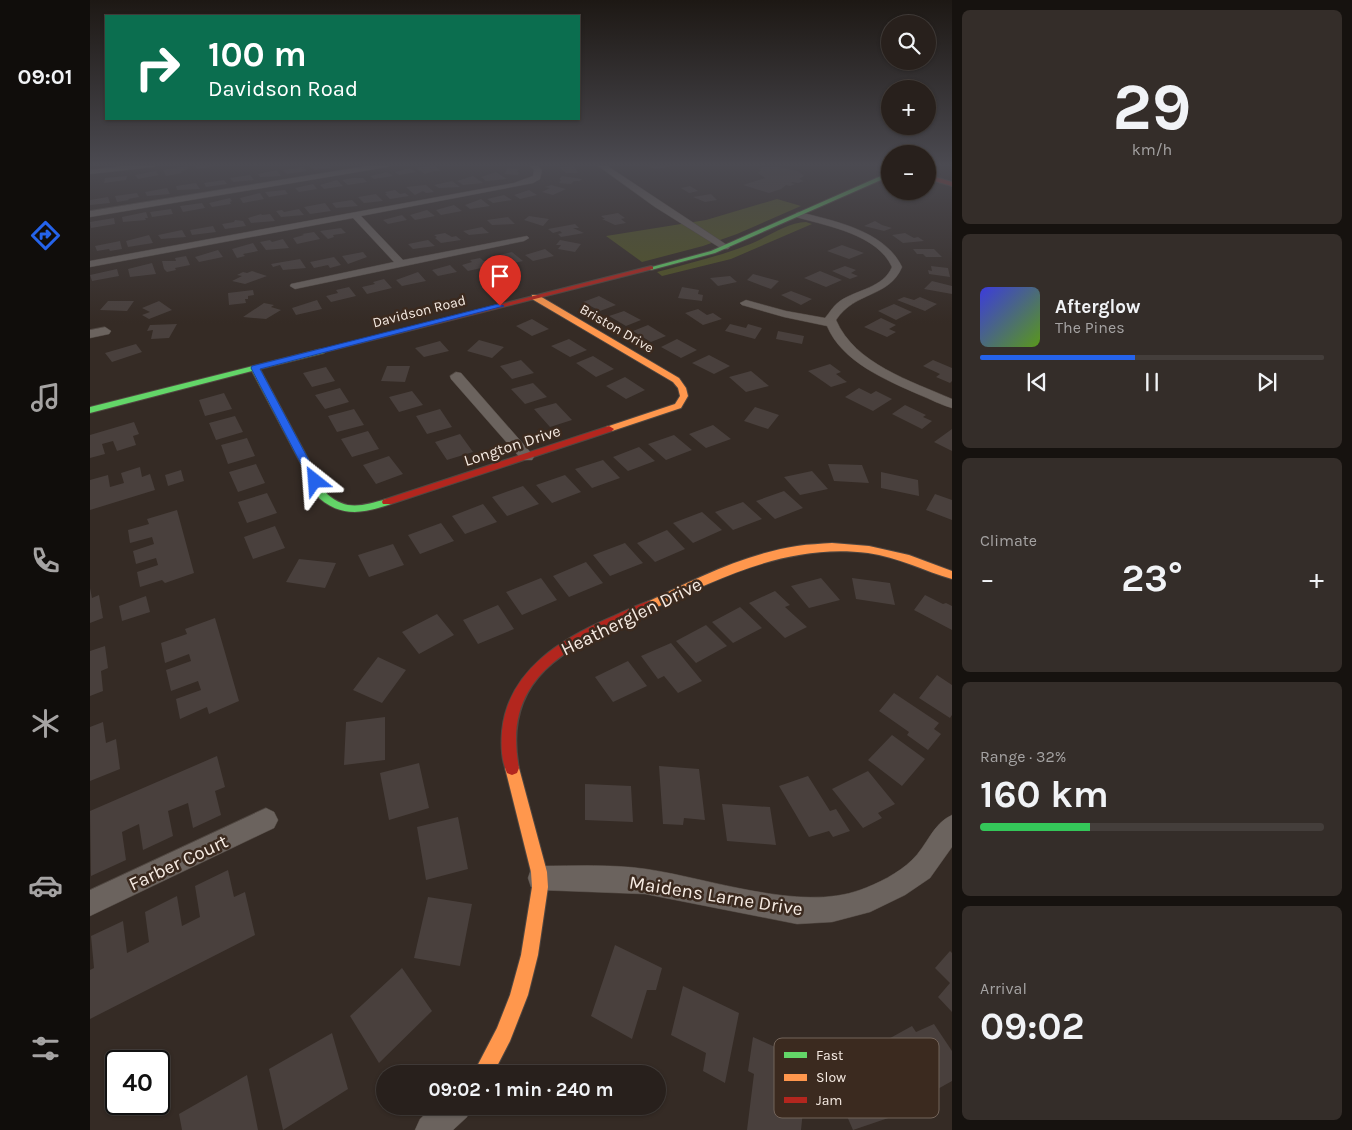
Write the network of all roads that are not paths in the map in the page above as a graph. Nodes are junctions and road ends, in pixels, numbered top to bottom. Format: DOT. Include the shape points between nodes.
graph roads {
  1 [pos="339,218"];
  2 [pos="357,218"];
  3 [pos="678,218"];
  4 [pos="793,218"];
  5 [pos="807,218"];
  6 [pos="524,238"];
  7 [pos="725,247"];
  8 [pos="400,263"];
  9 [pos="90,264"];
  10 [pos="295,286"];
  11 [pos="535,297"];
  12 [pos="746,303"];
  13 [pos="831,322"];
  14 [pos="105,331"];
  15 [pos="90,334"];
  16 [pos="255,368"];
  17 [pos="456,376"];
  18 [pos="682,388"];
  19 [pos="952,404"];
  20 [pos="90,410"];
  21 [pos="527,457"];
  22 [pos="952,575"];
  23 [pos="266,820"];
  24 [pos="952,827"];
  25 [pos="540,878"];
  26 [pos="90,903"];
  27 [pos="488,1065"];
  28 [pos="447,1115"];
  29 [pos="431,1130"];
  1 -- 9 [label="street"];
  2 -- 8 [label="street"];
  3 -- 7 [label="street"];
  4 -- 7 [label="street, Davidson Road"];
  5 -- 13 [label="street" via="884,247 896,261 892,277 840,306"];
  6 -- 8 [label="street"];
  7 -- 11 [label="street, Davidson Road"];
  8 -- 10 [label="street"];
  11 -- 16 [label="street, Davidson Road"];
  11 -- 18 [label="street, Briston Drive" via="676,380"];
  12 -- 13 [label="street"];
  13 -- 19 [label="street" via="836,337 860,358"];
  14 -- 15 [label="street"];
  16 -- 20 [label="street, Davidson Road"];
  16 -- 21 [label="street, Longton Drive" via="323,496 344,511 371,508"];
  17 -- 21 [label="street"];
  18 -- 21 [label="street, Longton Drive" via="684,396 678,406 667,411"];
  22 -- 25 [label="street, Heatherglen Drive" via="884,551 853,547 786,550 728,570 558,649 518,698 509,717 507,736 511,765"];
  23 -- 26 [label="street, Farber Court"];
  24 -- 25 [label="street, Maidens Larne Drive" via="921,868 896,886 861,903 832,909 797,911 645,881"];
  25 -- 27 [label="street, Heatherglen Drive" via="528,973 499,1048"];
  28 -- 29 [label="street"];
}
